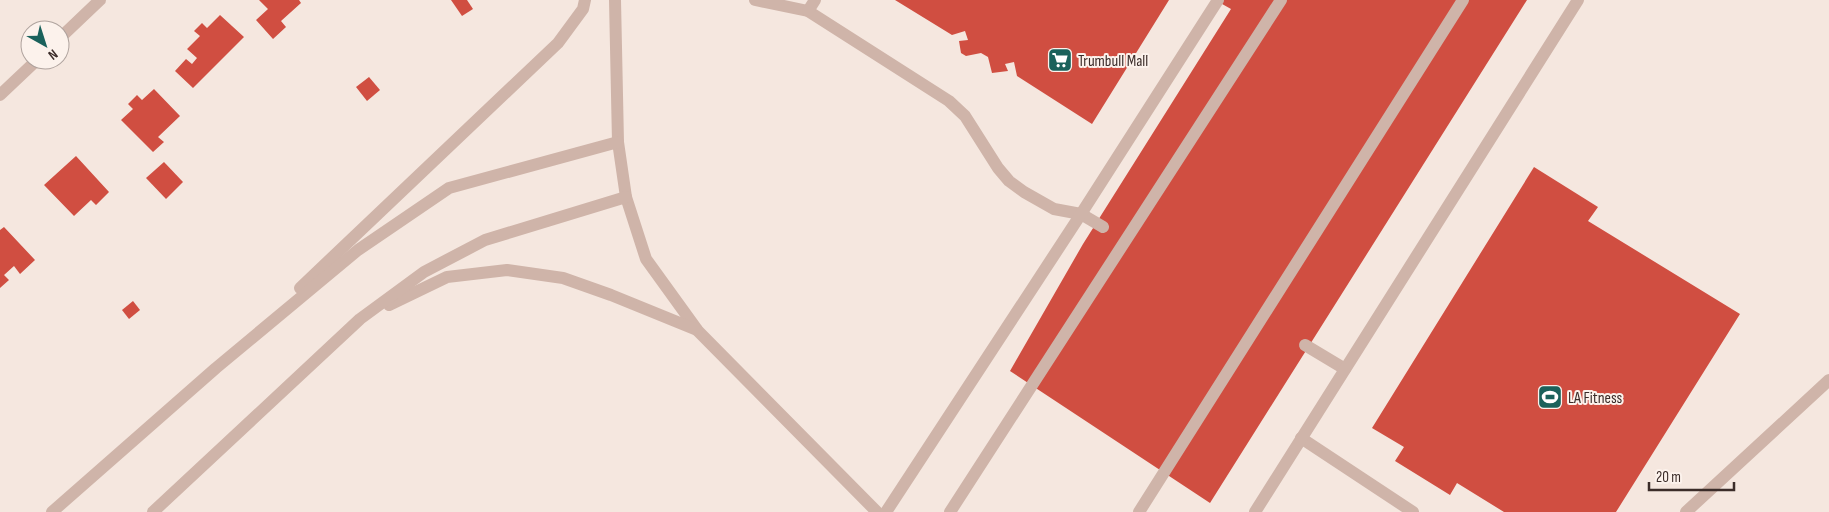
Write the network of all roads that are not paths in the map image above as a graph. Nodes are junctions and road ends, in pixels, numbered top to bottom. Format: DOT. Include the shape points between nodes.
graph roads {
  1 [pos="100,0"];
  2 [pos="585,0"];
  3 [pos="615,0"];
  4 [pos="755,0"];
  5 [pos="815,0"];
  6 [pos="1218,0"];
  7 [pos="1281,0"];
  8 [pos="1463,0"];
  9 [pos="1578,0"];
  10 [pos="808,11"];
  11 [pos="70,28"];
  12 [pos="26,70"];
  13 [pos="0,95"];
  14 [pos="618,142"];
  15 [pos="626,197"];
  16 [pos="1081,214"];
  17 [pos="1103,227"];
  18 [pos="360,319"];
  19 [pos="698,331"];
  20 [pos="1305,345"];
  21 [pos="216,368"];
  22 [pos="1345,369"];
  23 [pos="1829,380"];
  24 [pos="1301,438"];
  25 [pos="52,512"];
  26 [pos="153,512"];
  27 [pos="877,512"];
  28 [pos="886,512"];
  29 [pos="950,512"];
  30 [pos="1139,512"];
  31 [pos="1255,512"];
  32 [pos="1413,512"];
  33 [pos="1686,512"];
  1 -- 11 [label="street"];
  2 -- 21 [label="street" via="583,8 558,42"];
  3 -- 14 [label="street"];
  4 -- 10 [label="street"];
  5 -- 10 [label="street"];
  6 -- 16 [label="street"];
  7 -- 29 [label="street"];
  8 -- 30 [label="street"];
  9 -- 22 [label="street"];
  10 -- 16 [label="street" via="949,101 965,116 1009,181 1054,209"];
  12 -- 13 [label="street"];
  14 -- 15 [label="street"];
  14 -- 21 [label="street" via="449,188 358,250"];
  15 -- 18 [label="street" via="485,240 424,272"];
  15 -- 19 [label="street" via="646,258"];
  16 -- 17 [label="street"];
  16 -- 28 [label="street"];
  18 -- 19 [label="street" via="447,277 507,270 563,278"];
  18 -- 26 [label="street"];
  19 -- 27 [label="street"];
  20 -- 22 [label="street"];
  21 -- 25 [label="street"];
  22 -- 24 [label="street"];
  23 -- 33 [label="street"];
  24 -- 31 [label="street"];
  24 -- 32 [label="street"];
}
